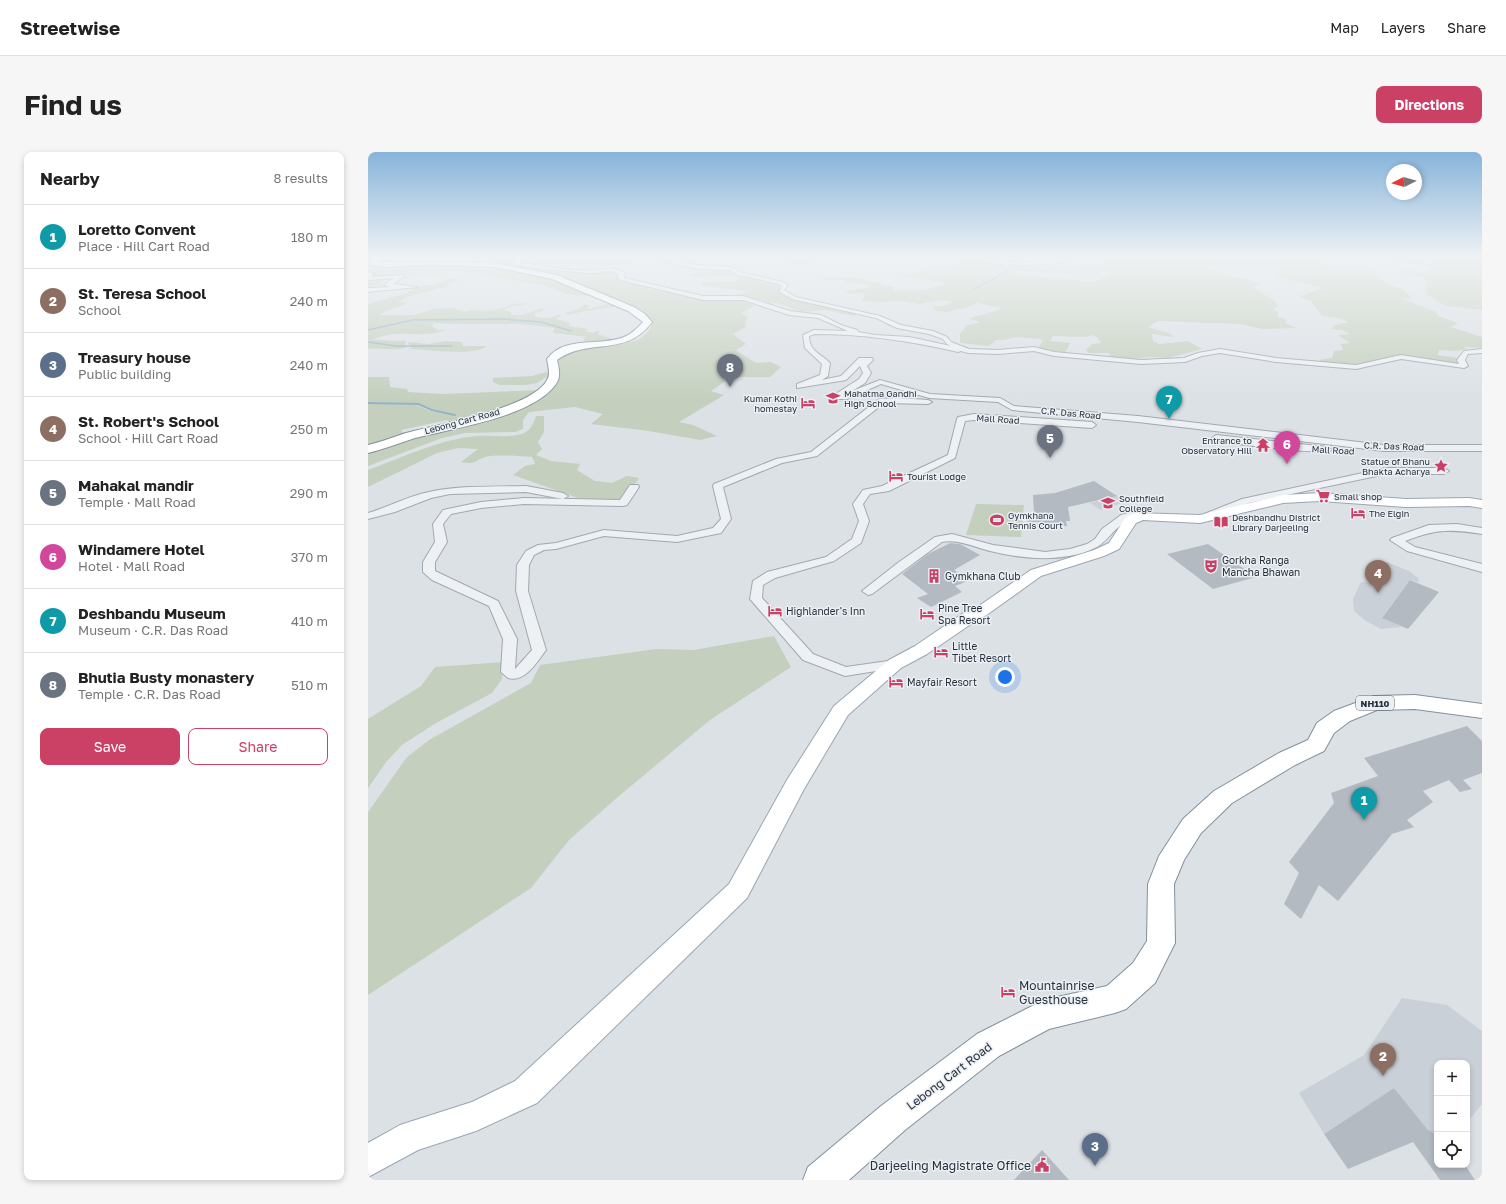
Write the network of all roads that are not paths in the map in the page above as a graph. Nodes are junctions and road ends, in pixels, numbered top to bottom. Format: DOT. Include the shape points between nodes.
graph roads {
  1 [pos="621,306"];
  2 [pos="767,306"];
  3 [pos="829,306"];
  4 [pos="855,333"];
  5 [pos="968,351"];
  6 [pos="1482,351"];
  7 [pos="1012,408"];
  8 [pos="1482,448"];
  9 [pos="368,449"];
  10 [pos="1417,455"];
  11 [pos="1444,471"];
  12 [pos="634,487"];
  13 [pos="623,503"];
  14 [pos="1482,504"];
  15 [pos="368,516"];
  16 [pos="1141,516"];
  17 [pos="1200,519"];
  18 [pos="1482,531"];
  19 [pos="1482,568"];
  20 [pos="868,592"];
  21 [pos="895,664"];
  22 [pos="1482,711"];
  23 [pos="368,1161"];
  24 [pos="821,1180"];
  1 -- 9 [label="highway, Lebong Cart Road" via="642,316 648,322 640,333 630,340 618,343 577,346 556,354 552,359 555,372 552,383 544,392 528,401 479,419 423,432"];
  2 -- 4 [label="street" via="789,313 819,316"];
  3 -- 5 [label="street" via="878,317 899,327 931,332"];
  4 -- 5 [label="street" via="910,339"];
  4 -- 7 [label="street, C.R. Das Road" via="814,332 806,335 806,345 815,357 826,363 824,376 800,386 844,378 862,360 867,359 869,360 863,366 867,373 862,381 838,397 844,397 880,382 929,396 1000,400"];
  5 -- 6 [label="street" via="1034,349 1054,354 1141,362 1184,360 1197,354 1220,351 1276,360 1356,367 1401,357 1464,366 1461,360 1466,352"];
  7 -- 8 [label="street, C.R. Das Road" via="1138,419 1384,448"];
  7 -- 13 [label="street" via="882,401 814,454 778,461 718,486 726,519 717,531 677,539 604,533 556,546 542,547 530,553 523,565 522,591 539,650 522,671 513,675 508,672 510,639 494,604 429,572 429,562 441,542 438,524 447,512 481,505 524,501"];
  10 -- 21 [label="street, Mall Road" via="1297,448 1169,431 1084,424 974,417 961,419 952,456 885,489 867,492 858,504 864,521 857,541 830,559 771,575 757,584 756,599 808,657 845,672"];
  11 -- 17 [label="street" via="1386,471 1246,501"];
  12 -- 13 [label="street"];
  13 -- 15 [label="street" via="578,499 526,488 450,491 428,494 391,510"];
  14 -- 17 [label="main road" via="1406,503 1320,497 1283,499"];
  16 -- 17 [label="main road"];
  16 -- 20 [label="street" via="1125,517 1090,546 1071,552 1045,555 998,549 952,537 939,539"];
  16 -- 21 [label="main road" via="1131,520 1114,546 1036,573 982,611"];
  18 -- 19 [label="street" via="1457,527 1429,528 1396,540 1411,549"];
  21 -- 23 [label="main road" via="841,711 795,786 738,891 526,1092 476,1116 411,1136"];
  22 -- 24 [label="highway, Lebong Cart Road / NH110" via="1415,702 1374,703 1342,716 1325,728 1316,745 1223,797 1192,826 1172,856 1161,884 1161,943 1144,973 1115,999 1044,1015 988,1045 893,1118"];
}
